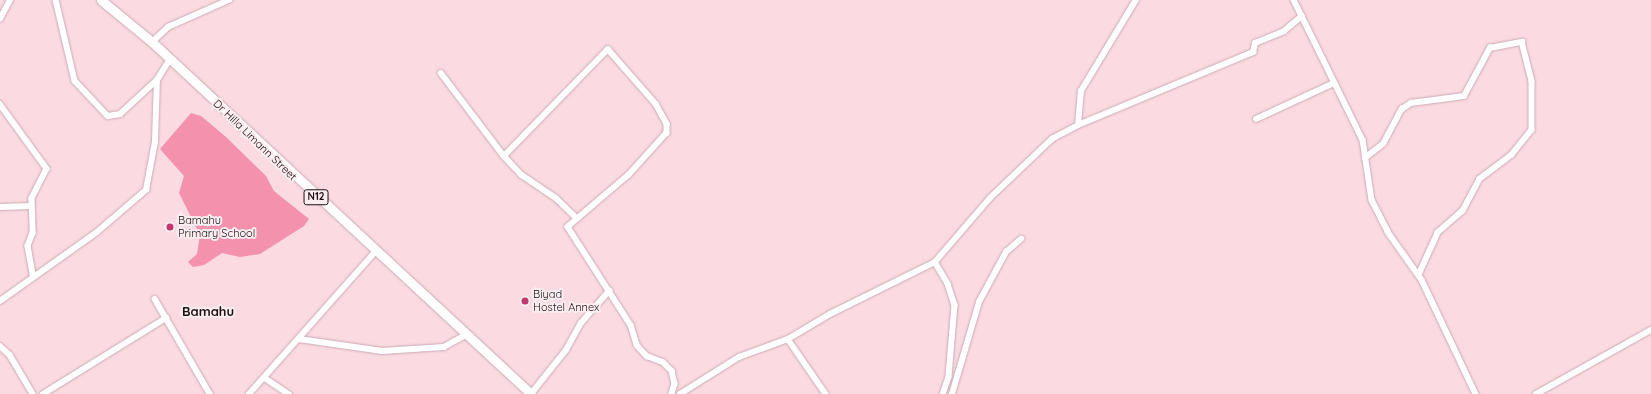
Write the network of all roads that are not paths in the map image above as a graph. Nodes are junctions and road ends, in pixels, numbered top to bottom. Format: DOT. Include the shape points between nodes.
graph roads {
  1 [pos="10,0"];
  2 [pos="56,0"];
  3 [pos="101,0"];
  4 [pos="229,0"];
  5 [pos="1136,0"];
  6 [pos="1294,0"];
  7 [pos="1302,16"];
  8 [pos="0,19"];
  9 [pos="152,42"];
  10 [pos="170,59"];
  11 [pos="441,73"];
  12 [pos="157,80"];
  13 [pos="1334,83"];
  14 [pos="0,104"];
  15 [pos="1256,119"];
  16 [pos="1078,125"];
  17 [pos="504,156"];
  18 [pos="1365,158"];
  19 [pos="31,206"];
  20 [pos="0,207"];
  21 [pos="577,218"];
  22 [pos="1021,239"];
  23 [pos="375,252"];
  24 [pos="935,262"];
  25 [pos="33,275"];
  26 [pos="1418,275"];
  27 [pos="609,291"];
  28 [pos="155,299"];
  29 [pos="0,301"];
  30 [pos="166,318"];
  31 [pos="1651,331"];
  32 [pos="466,335"];
  33 [pos="299,339"];
  34 [pos="788,340"];
  35 [pos="0,346"];
  36 [pos="265,378"];
  37 [pos="33,394"];
  38 [pos="43,394"];
  39 [pos="210,394"];
  40 [pos="249,394"];
  41 [pos="289,394"];
  42 [pos="531,394"];
  43 [pos="672,394"];
  44 [pos="680,394"];
  45 [pos="826,394"];
  46 [pos="943,394"];
  47 [pos="952,394"];
  48 [pos="1476,394"];
  49 [pos="1536,394"];
  1 -- 8 [label="street"];
  2 -- 12 [label="street" via="75,81 108,116 120,114"];
  3 -- 9 [label="highway, Dr Hilla Limann Street / N12"];
  4 -- 9 [label="street" via="168,27"];
  5 -- 16 [label="street" via="1081,91"];
  6 -- 7 [label="street"];
  7 -- 13 [label="street"];
  7 -- 16 [label="street" via="1284,31 1255,43 1253,52"];
  9 -- 10 [label="highway, Dr Hilla Limann Street / N12"];
  10 -- 12 [label="street"];
  10 -- 23 [label="highway, Dr Hilla Limann Street / N12"];
  11 -- 17 [label="street"];
  12 -- 25 [label="street" via="155,142 146,190 108,223"];
  13 -- 15 [label="street"];
  13 -- 18 [label="street" via="1363,140"];
  14 -- 19 [label="street" via="47,168"];
  16 -- 24 [label="street" via="1052,140 990,198"];
  17 -- 21 [label="street" via="522,175 556,198"];
  17 -- 21 [label="street" via="608,49 656,104 668,128 637,167"];
  18 -- 26 [label="street" via="1372,200 1388,232"];
  18 -- 26 [label="street" via="1383,144 1402,110 1411,104 1464,96 1490,48 1522,42 1532,81 1532,130 1512,156 1480,179 1463,211 1438,233"];
  19 -- 20 [label="street"];
  19 -- 25 [label="street" via="33,233 28,246"];
  21 -- 27 [label="street" via="570,223 569,231"];
  22 -- 47 [label="street" via="1006,252 979,302"];
  23 -- 32 [label="highway, Dr Hilla Limann Street / N12"];
  23 -- 33 [label="street"];
  24 -- 34 [label="street" via="830,314"];
  24 -- 46 [label="street" via="948,284 955,305 949,377"];
  25 -- 29 [label="street"];
  26 -- 48 [label="street"];
  27 -- 42 [label="street" via="581,323 566,350"];
  27 -- 43 [label="street" via="631,325 637,345 646,356 663,362 672,372 675,384"];
  28 -- 30 [label="street"];
  30 -- 38 [label="street"];
  30 -- 39 [label="street"];
  31 -- 49 [label="street"];
  32 -- 33 [label="street" via="444,347 382,351"];
  32 -- 42 [label="highway, Dr Hilla Limann Street / N12"];
  33 -- 36 [label="street"];
  34 -- 44 [label="street" via="739,357"];
  34 -- 45 [label="street"];
  35 -- 37 [label="street" via="10,355"];
  36 -- 40 [label="street"];
  36 -- 41 [label="street"];
}
